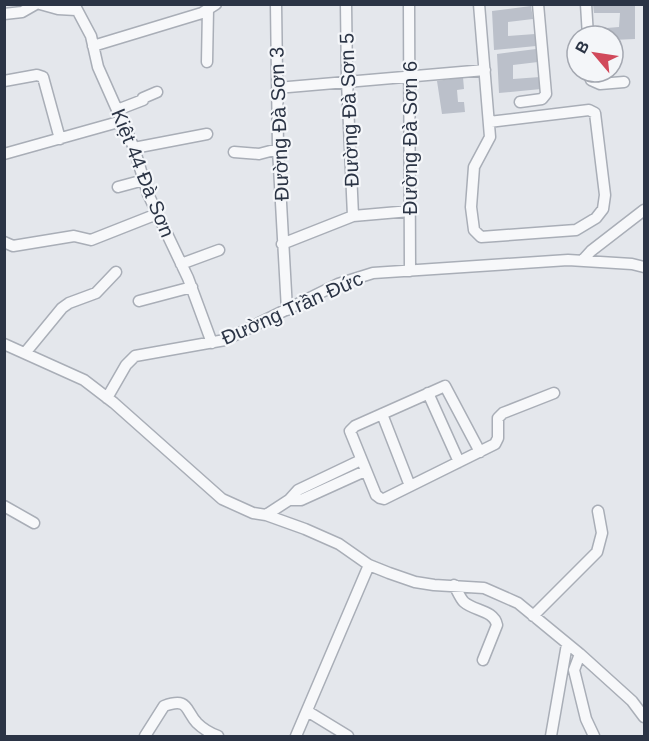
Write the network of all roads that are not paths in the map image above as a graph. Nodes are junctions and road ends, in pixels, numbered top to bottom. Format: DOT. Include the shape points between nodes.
graph roads {
  1 [pos="38,4"];
  2 [pos="276,4"];
  3 [pos="346,4"];
  4 [pos="409,4"];
  5 [pos="479,4"];
  6 [pos="538,4"];
  7 [pos="586,4"];
  8 [pos="75,7"];
  9 [pos="212,7"];
  10 [pos="4,14"];
  11 [pos="587,24"];
  12 [pos="93,46"];
  13 [pos="207,62"];
  14 [pos="485,70"];
  15 [pos="409,76"];
  16 [pos="4,81"];
  17 [pos="347,81"];
  18 [pos="277,88"];
  19 [pos="158,92"];
  20 [pos="520,102"];
  21 [pos="117,110"];
  22 [pos="122,121"];
  23 [pos="489,122"];
  24 [pos="207,134"];
  25 [pos="60,139"];
  26 [pos="134,148"];
  27 [pos="278,149"];
  28 [pos="234,152"];
  29 [pos="4,154"];
  30 [pos="144,180"];
  31 [pos="118,187"];
  32 [pos="645,210"];
  33 [pos="410,211"];
  34 [pos="157,214"];
  35 [pos="353,216"];
  36 [pos="4,242"];
  37 [pos="282,244"];
  38 [pos="219,250"];
  39 [pos="582,261"];
  40 [pos="182,264"];
  41 [pos="645,267"];
  42 [pos="410,271"];
  43 [pos="116,272"];
  44 [pos="192,287"];
  45 [pos="139,301"];
  46 [pos="287,310"];
  47 [pos="212,343"];
  48 [pos="4,344"];
  49 [pos="25,353"];
  50 [pos="428,393"];
  51 [pos="554,393"];
  52 [pos="107,398"];
  53 [pos="382,414"];
  54 [pos="480,452"];
  55 [pos="459,462"];
  56 [pos="363,465"];
  57 [pos="410,486"];
  58 [pos="4,506"];
  59 [pos="598,512"];
  60 [pos="266,515"];
  61 [pos="34,523"];
  62 [pos="369,565"];
  63 [pos="454,585"];
  64 [pos="533,616"];
  65 [pos="567,644"];
  66 [pos="580,654"];
  67 [pos="483,660"];
  68 [pos="307,711"];
  69 [pos="645,717"];
  70 [pos="145,736"];
  71 [pos="218,736"];
  72 [pos="296,736"];
  73 [pos="348,736"];
  74 [pos="551,736"];
  75 [pos="594,736"];
  1 -- 8 [label="street" via="58,9"];
  1 -- 10 [label="street" via="22,12"];
  2 -- 18 [label="street, Đường Đà Sơn 3"];
  3 -- 17 [label="street, Đường Đà Sơn 5"];
  4 -- 15 [label="street, Đường Đà Sơn 6"];
  5 -- 14 [label="street"];
  6 -- 20 [label="street" via="546,94 542,99"];
  7 -- 11 [label="street"];
  8 -- 12 [label="street, Kiệt 44 Đà Sơn"];
  9 -- 12 [label="street"];
  9 -- 13 [label="street"];
  12 -- 21 [label="street, Kiệt 44 Đà Sơn"];
  14 -- 15 [label="street"];
  14 -- 23 [label="street"];
  15 -- 17 [label="street"];
  15 -- 33 [label="street, Đường Đà Sơn 6"];
  16 -- 25 [label="street" via="42,76"];
  17 -- 18 [label="street"];
  17 -- 35 [label="street, Đường Đà Sơn 5"];
  18 -- 27 [label="street, Đường Đà Sơn 3"];
  19 -- 21 [label="street"];
  21 -- 22 [label="street, Kiệt 44 Đà Sơn"];
  22 -- 25 [label="street"];
  22 -- 26 [label="street, Kiệt 44 Đà Sơn"];
  23 -- 23 [label="street" via="589,110 595,113 604,195 603,209 596,218 576,230 481,237 474,230 471,207 474,167 490,137"];
  24 -- 26 [label="street"];
  25 -- 29 [label="street"];
  26 -- 30 [label="street, Kiệt 44 Đà Sơn"];
  27 -- 28 [label="street" via="259,154"];
  27 -- 37 [label="street, Đường Đà Sơn 3"];
  30 -- 31 [label="street"];
  30 -- 34 [label="street, Kiệt 44 Đà Sơn"];
  32 -- 39 [label="street"];
  33 -- 35 [label="street"];
  33 -- 42 [label="street, Đường Đà Sơn 6"];
  34 -- 36 [label="street" via="91,240 74,236 13,246"];
  34 -- 40 [label="street, Kiệt 44 Đà Sơn"];
  35 -- 37 [label="street"];
  37 -- 46 [label="street, Đường Đà Sơn 3"];
  38 -- 40 [label="street"];
  39 -- 41 [label="street, Đường Trần Đức"];
  39 -- 42 [label="street, Đường Trần Đức"];
  40 -- 44 [label="street, Kiệt 44 Đà Sơn"];
  42 -- 46 [label="street, Đường Trần Đức" via="374,273 338,284"];
  43 -- 49 [label="street" via="96,293 62,309"];
  44 -- 45 [label="street"];
  44 -- 47 [label="street, Kiệt 44 Đà Sơn"];
  46 -- 47 [label="street, Đường Trần Đức"];
  47 -- 52 [label="street, Đường Trần Đức" via="135,356"];
  48 -- 49 [label="street"];
  49 -- 52 [label="street" via="84,380"];
  50 -- 53 [label="street"];
  50 -- 54 [label="street" via="445,386"];
  50 -- 55 [label="street"];
  51 -- 54 [label="street" via="503,413 498,418 495,444"];
  52 -- 60 [label="street" via="222,499"];
  53 -- 56 [label="street" via="350,431"];
  53 -- 57 [label="street"];
  54 -- 55 [label="street"];
  55 -- 57 [label="street"];
  56 -- 57 [label="street" via="380,498"];
  56 -- 60 [label="street" via="298,490"];
  58 -- 61 [label="street"];
  59 -- 64 [label="street" via="602,533 597,552"];
  60 -- 62 [label="street" via="339,544"];
  62 -- 63 [label="street" via="415,582"];
  62 -- 68 [label="street"];
  63 -- 64 [label="street" via="484,588 518,603"];
  63 -- 67 [label="street" via="463,602 496,620"];
  64 -- 65 [label="street"];
  65 -- 66 [label="street"];
  65 -- 74 [label="street"];
  66 -- 69 [label="street"];
  66 -- 75 [label="street" via="574,670"];
  68 -- 72 [label="street"];
  68 -- 73 [label="street"];
  70 -- 71 [label="street" via="164,706 177,703 188,708 199,725"];
}
